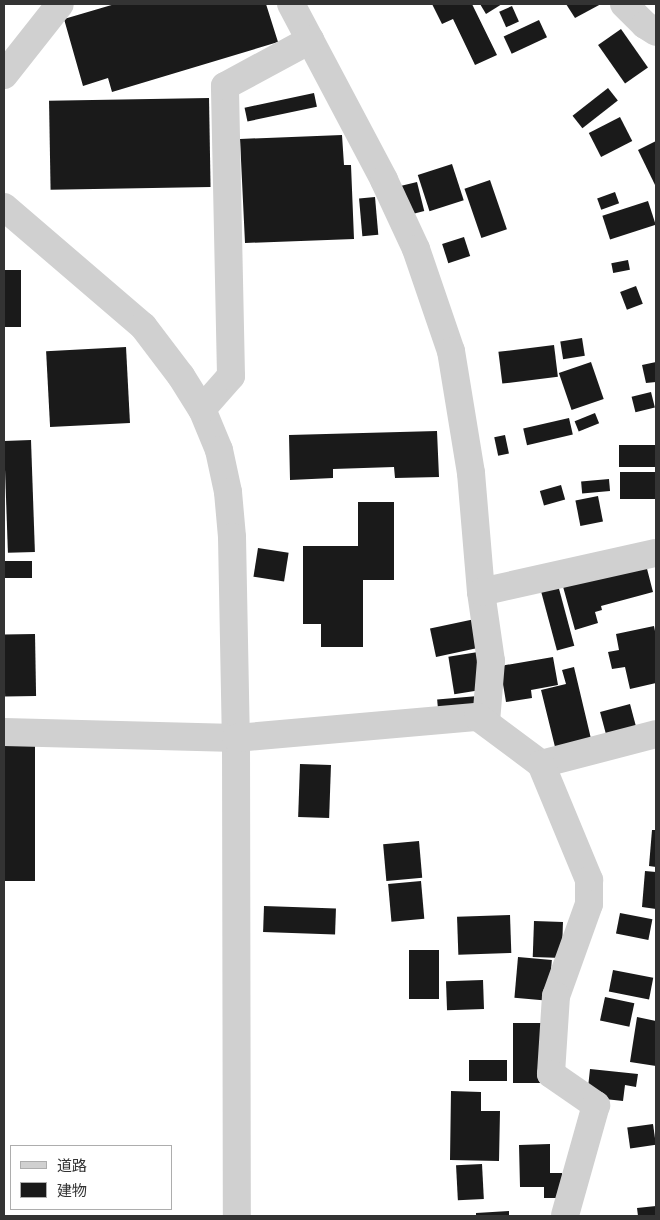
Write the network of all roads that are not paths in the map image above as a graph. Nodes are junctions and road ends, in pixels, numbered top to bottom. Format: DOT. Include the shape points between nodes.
graph roads {
  1 [pos="60,4"];
  2 [pos="291,4"];
  3 [pos="624,4"];
  4 [pos="656,32"];
  5 [pos="310,40"];
  6 [pos="4,75"];
  7 [pos="4,207"];
  8 [pos="202,409"];
  9 [pos="656,552"];
  10 [pos="481,592"];
  11 [pos="486,722"];
  12 [pos="4,732"];
  13 [pos="656,734"];
  14 [pos="236,738"];
  15 [pos="541,764"];
  16 [pos="237,1216"];
  17 [pos="567,1216"];
  1 -- 6 [label="street"];
  2 -- 5 [label="street"];
  3 -- 4 [label="street"];
  5 -- 8 [label="street" via="225,86 230,376"];
  5 -- 10 [label="street" via="412,240 446,333 471,473"];
  7 -- 8 [label="street" via="143,326"];
  8 -- 14 [label="street" via="219,450 228,492 232,537"];
  9 -- 10 [label="street"];
  10 -- 11 [label="street" via="491,661"];
  11 -- 14 [label="street" via="478,717"];
  11 -- 15 [label="street"];
  12 -- 14 [label="street"];
  13 -- 15 [label="street"];
  14 -- 16 [label="street"];
  15 -- 17 [label="street" via="589,880 589,904 556,996 551,1074 596,1105"];
}
